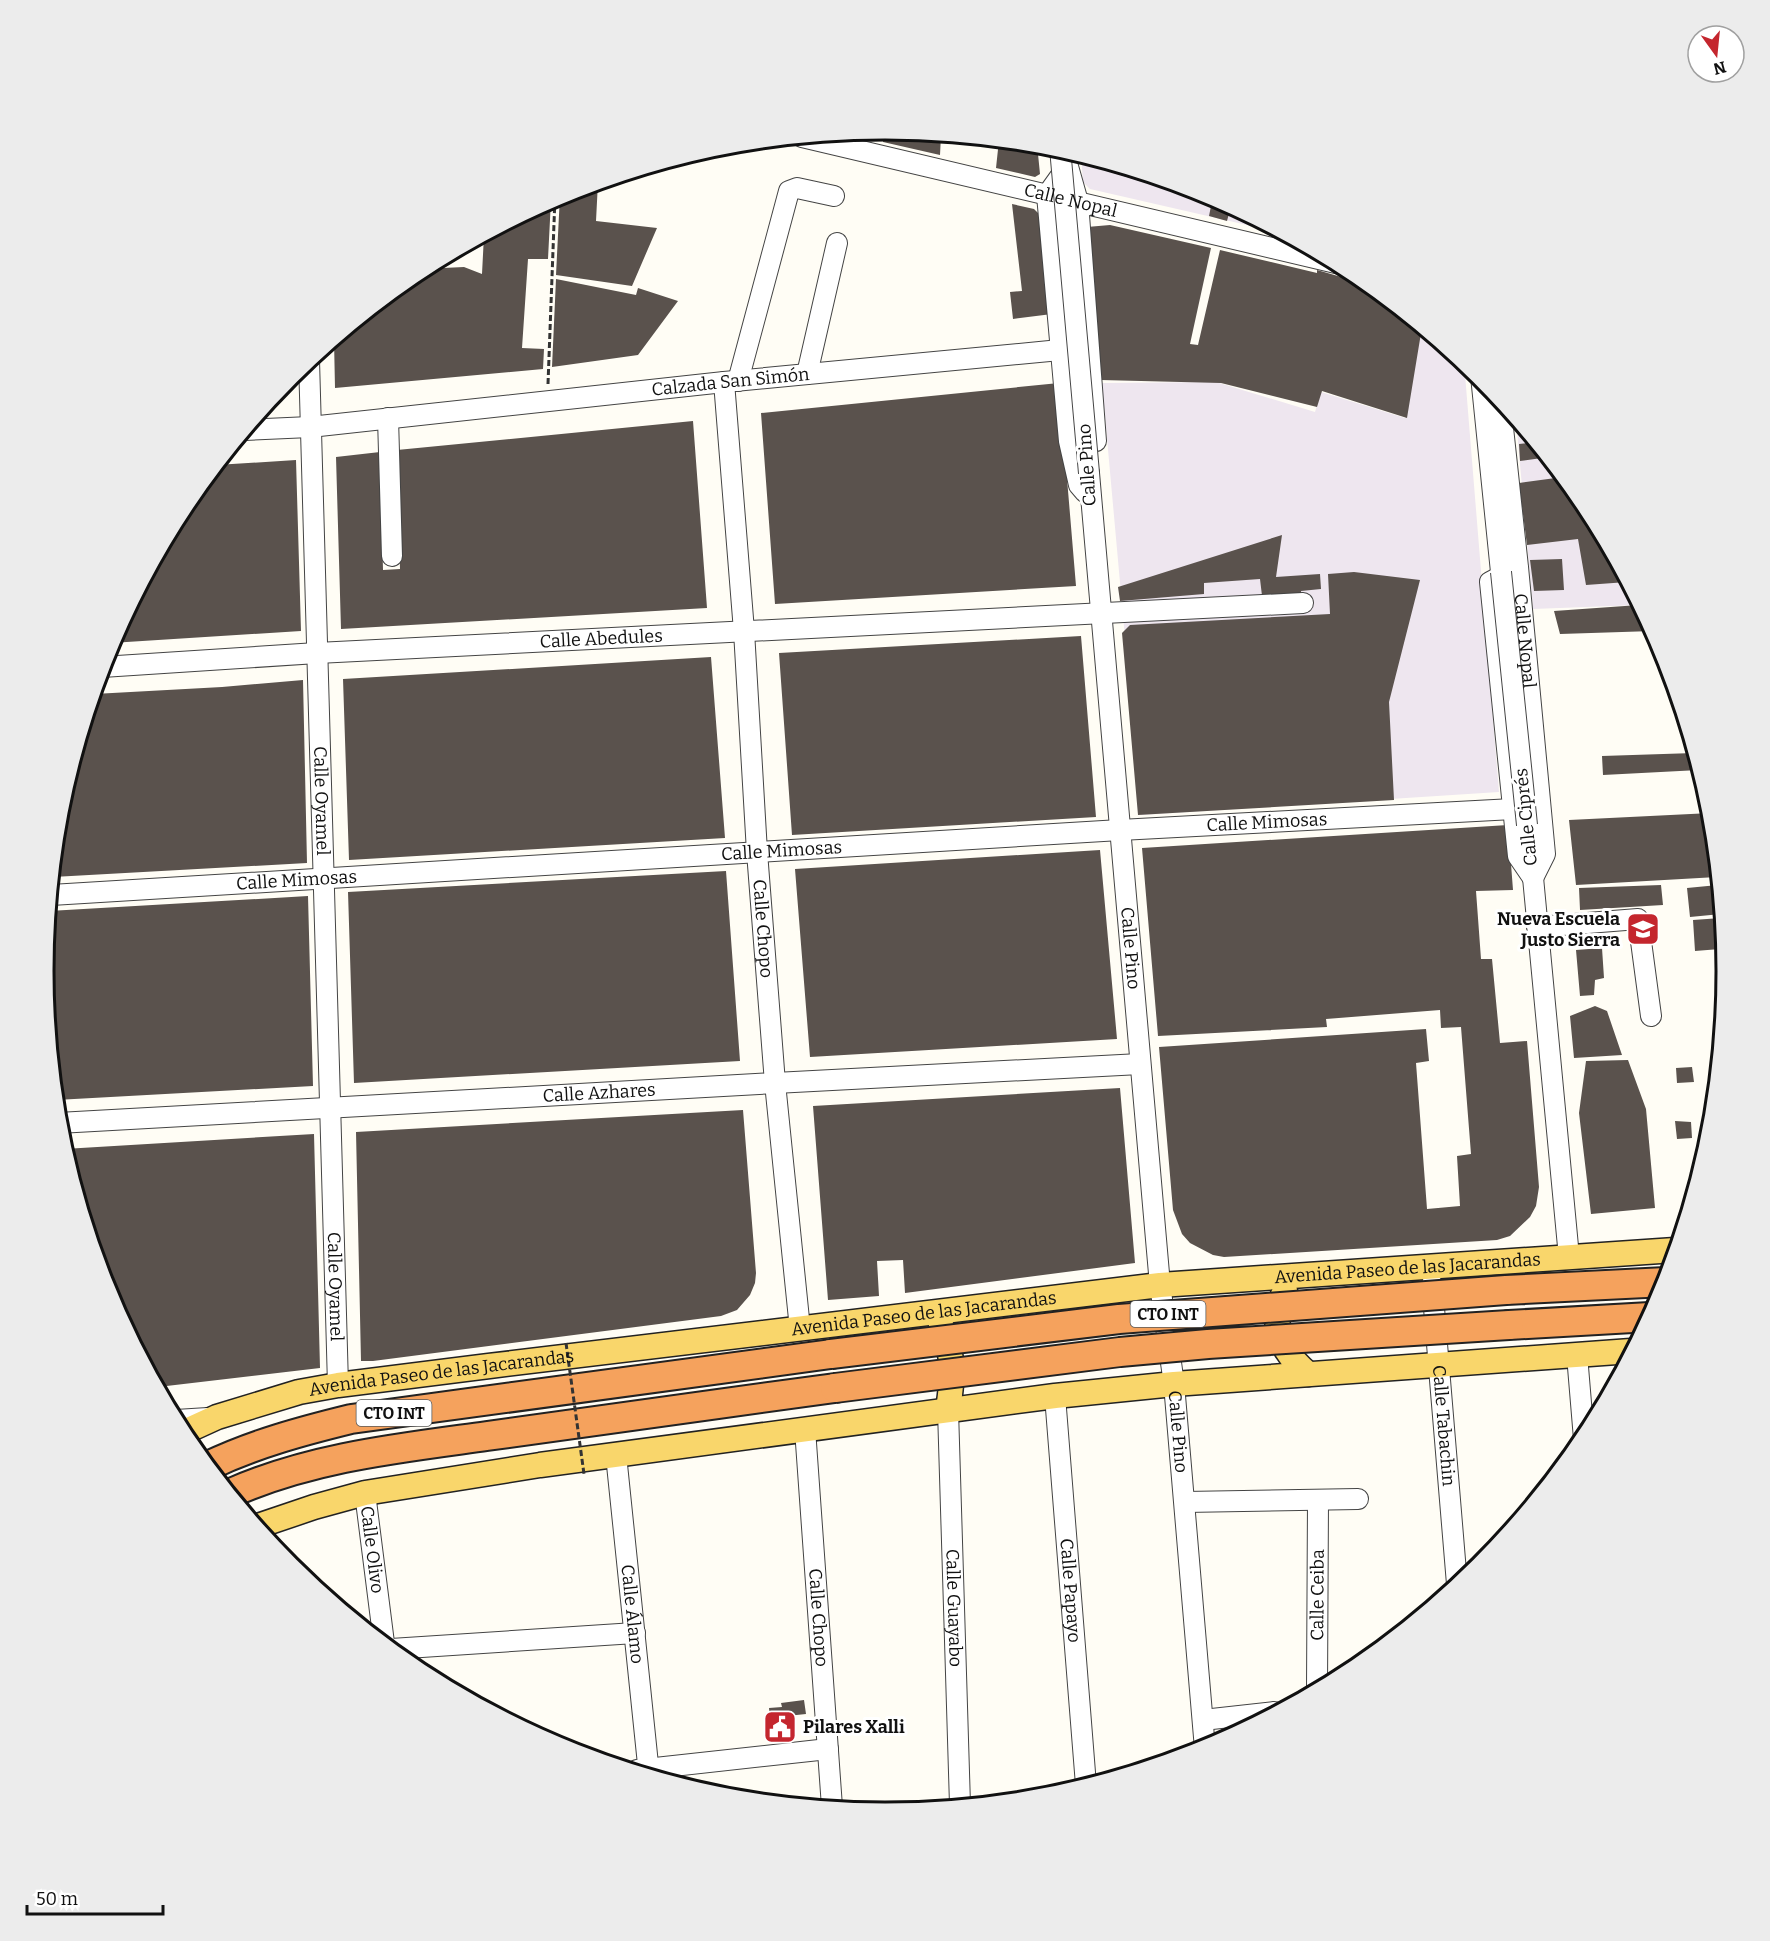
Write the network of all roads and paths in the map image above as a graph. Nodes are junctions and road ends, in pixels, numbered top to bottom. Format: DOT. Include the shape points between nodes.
graph roads {
  1 [pos="823,142"];
  2 [pos="1061,158"];
  3 [pos="1067,159"];
  4 [pos="1047,195"];
  5 [pos="834,196"];
  6 [pos="1078,202"];
  7 [pos="555,208"];
  8 [pos="837,243"];
  9 [pos="1309,257"];
  10 [pos="1060,350"];
  11 [pos="309,372"];
  12 [pos="807,374"];
  13 [pos="731,381"];
  14 [pos="1483,394"];
  15 [pos="547,401"];
  16 [pos="1501,414"];
  17 [pos="388,418"];
  18 [pos="310,427"];
  19 [pos="255,430"];
  20 [pos="1089,499"];
  21 [pos="392,556"];
  22 [pos="1518,567"];
  23 [pos="1303,603"];
  24 [pos="1100,613"];
  25 [pos="744,631"];
  26 [pos="317,653"];
  27 [pos="112,666"];
  28 [pos="1513,809"];
  29 [pos="1120,830"];
  30 [pos="758,852"];
  31 [pos="323,878"];
  32 [pos="1533,878"];
  33 [pos="58,895"];
  34 [pos="1537,927"];
  35 [pos="1651,1016"];
  36 [pos="1140,1064"];
  37 [pos="775,1083"];
  38 [pos="331,1108"];
  39 [pos="68,1122"];
  40 [pos="1667,1251"];
  41 [pos="1569,1257"];
  42 [pos="1430,1267"];
  43 [pos="1298,1275"];
  44 [pos="1655,1283"];
  45 [pos="1160,1285"];
  46 [pos="927,1313"];
  47 [pos="1640,1318"];
  48 [pos="800,1329"];
  49 [pos="566,1343"];
  50 [pos="1623,1352"];
  51 [pos="1577,1355"];
  52 [pos="1440,1365"];
  53 [pos="1308,1374"];
  54 [pos="1174,1384"];
  55 [pos="338,1385"];
  56 [pos="1055,1396"];
  57 [pos="948,1410"];
  58 [pos="217,1417"];
  59 [pos="186,1419"];
  60 [pos="1583,1422"];
  61 [pos="191,1428"];
  62 [pos="805,1429"];
  63 [pos="616,1455"];
  64 [pos="216,1462"];
  65 [pos="584,1474"];
  66 [pos="237,1490"];
  67 [pos="365,1493"];
  68 [pos="1358,1499"];
  69 [pos="1318,1500"];
  70 [pos="1185,1502"];
  71 [pos="265,1524"];
  72 [pos="1457,1573"];
  73 [pos="383,1633"];
  74 [pos="635,1633"];
  75 [pos="403,1647"];
  76 [pos="1317,1679"];
  77 [pos="1257,1714"];
  78 [pos="1203,1720"];
  79 [pos="1204,1737"];
  80 [pos="828,1749"];
  81 [pos="645,1765"];
  82 [pos="658,1769"];
  83 [pos="1085,1777"];
  84 [pos="960,1798"];
  85 [pos="832,1800"];
  1 -- 4 [label="street, Calle Nopal"];
  2 -- 20 [label="street, Calle Pino, bridge"];
  3 -- 4 [label="street"];
  3 -- 6 [label="street"];
  4 -- 6 [label="street, Calle Nopal"];
  4 -- 10 [label="street"];
  5 -- 13 [label="street, Calle Chopo" via="797,188 789,191"];
  6 -- 9 [label="street, Calle Nopal"];
  6 -- 20 [label="street" via="1099,485"];
  7 -- 15 [label="path"];
  8 -- 12 [label="street"];
  10 -- 12 [label="street, Calzada San Simón"];
  10 -- 20 [label="street" via="1069,441 1079,485"];
  11 -- 18 [label="street, Calle Oyamel"];
  12 -- 13 [label="street, Calzada San Simón"];
  13 -- 15 [label="street, Calzada San Simón"];
  13 -- 25 [label="street, Calle Chopo"];
  14 -- 32 [label="street, Calle Ciprés, bridge"];
  15 -- 17 [label="street, Calzada San Simón"];
  16 -- 22 [label="street, Calle Nopal"];
  17 -- 18 [label="street, Calzada San Simón"];
  17 -- 21 [label="street"];
  18 -- 19 [label="street, Calzada San Simón"];
  18 -- 26 [label="street, Calle Oyamel"];
  20 -- 24 [label="street, Calle Pino"];
  22 -- 28 [label="street" via="1490,582"];
  22 -- 32 [label="street, Calle Nopal" via="1545,854"];
  23 -- 24 [label="street, Calle Abedules"];
  24 -- 25 [label="street, Calle Abedules"];
  24 -- 29 [label="street, Calle Pino"];
  25 -- 26 [label="street, Calle Abedules"];
  25 -- 30 [label="street, Calle Chopo"];
  26 -- 27 [label="street, Calle Abedules"];
  26 -- 31 [label="street, Calle Oyamel"];
  28 -- 29 [label="street, Calle Mimosas"];
  28 -- 32 [label="street" via="1518,856"];
  29 -- 30 [label="street, Calle Mimosas"];
  29 -- 36 [label="street, Calle Pino"];
  30 -- 31 [label="street, Calle Mimosas"];
  30 -- 37 [label="street, Calle Chopo"];
  31 -- 33 [label="street, Calle Mimosas"];
  31 -- 38 [label="street, Calle Oyamel"];
  32 -- 34 [label="street, Calle Ciprés"];
  34 -- 35 [label="street" via="1638,919"];
  34 -- 41 [label="street, Calle Ciprés"];
  36 -- 37 [label="street, Calle Azhares"];
  36 -- 45 [label="street, Calle Pino"];
  37 -- 38 [label="street, Calle Azhares"];
  37 -- 48 [label="street, Calle Chopo"];
  38 -- 39 [label="street, Calle Azhares"];
  38 -- 55 [label="street, Calle Oyamel"];
  40 -- 41 [label="main road, Avenida Paseo de las Jacarandas / CTO INT"];
  41 -- 42 [label="main road, Avenida Paseo de las Jacarandas / CTO INT"];
  42 -- 43 [label="main road, Avenida Paseo de las Jacarandas / CTO INT"];
  42 -- 52 [label="street, Calle Tabachin"];
  43 -- 45 [label="main road, Avenida Paseo de las Jacarandas / CTO INT"];
  43 -- 53 [label="main road" via="1281,1298 1277,1326 1287,1353"];
  44 -- 64 [label="highway, CTO INT, bridge" via="1119,1318 351,1419 282,1437"];
  45 -- 46 [label="main road, Avenida Paseo de las Jacarandas / CTO INT"];
  45 -- 54 [label="street, Calle Pino"];
  46 -- 48 [label="main road, Avenida Paseo de las Jacarandas / CTO INT"];
  46 -- 57 [label="main road" via="940,1322 952,1359"];
  47 -- 66 [label="highway, CTO INT, bridge" via="1120,1352 360,1454 304,1466"];
  48 -- 55 [label="main road, Avenida Paseo de las Jacarandas / CTO INT"];
  49 -- 65 [label="path, bridge"];
  50 -- 51 [label="main road"];
  51 -- 52 [label="main road"];
  51 -- 60 [label="street"];
  52 -- 53 [label="main road"];
  52 -- 72 [label="street, Calle Tabachin"];
  53 -- 54 [label="main road"];
  54 -- 56 [label="main road"];
  54 -- 70 [label="street, Calle Pino"];
  55 -- 58 [label="main road, Avenida Paseo de las Jacarandas / CTO INT" via="299,1392"];
  56 -- 57 [label="main road"];
  56 -- 83 [label="street, Calle Papayo"];
  57 -- 62 [label="main road"];
  57 -- 84 [label="street, Calle Guayabo"];
  58 -- 59 [label="street"];
  58 -- 61 [label="main road, Avenida Paseo de las Jacarandas / CTO INT"];
  62 -- 63 [label="main road"];
  62 -- 80 [label="street, Calle Chopo"];
  63 -- 67 [label="main road"];
  63 -- 74 [label="street, Calle Álamo"];
  67 -- 71 [label="main road"];
  67 -- 73 [label="street, Calle Olivo"];
  68 -- 69 [label="street"];
  69 -- 70 [label="street"];
  69 -- 76 [label="street, Calle Ceiba"];
  70 -- 78 [label="street, Calle Pino"];
  74 -- 75 [label="street"];
  74 -- 81 [label="street, Calle Álamo"];
  77 -- 78 [label="street"];
  78 -- 79 [label="street, Calle Pino"];
  80 -- 82 [label="street"];
  80 -- 85 [label="street, Calle Chopo"];
}
